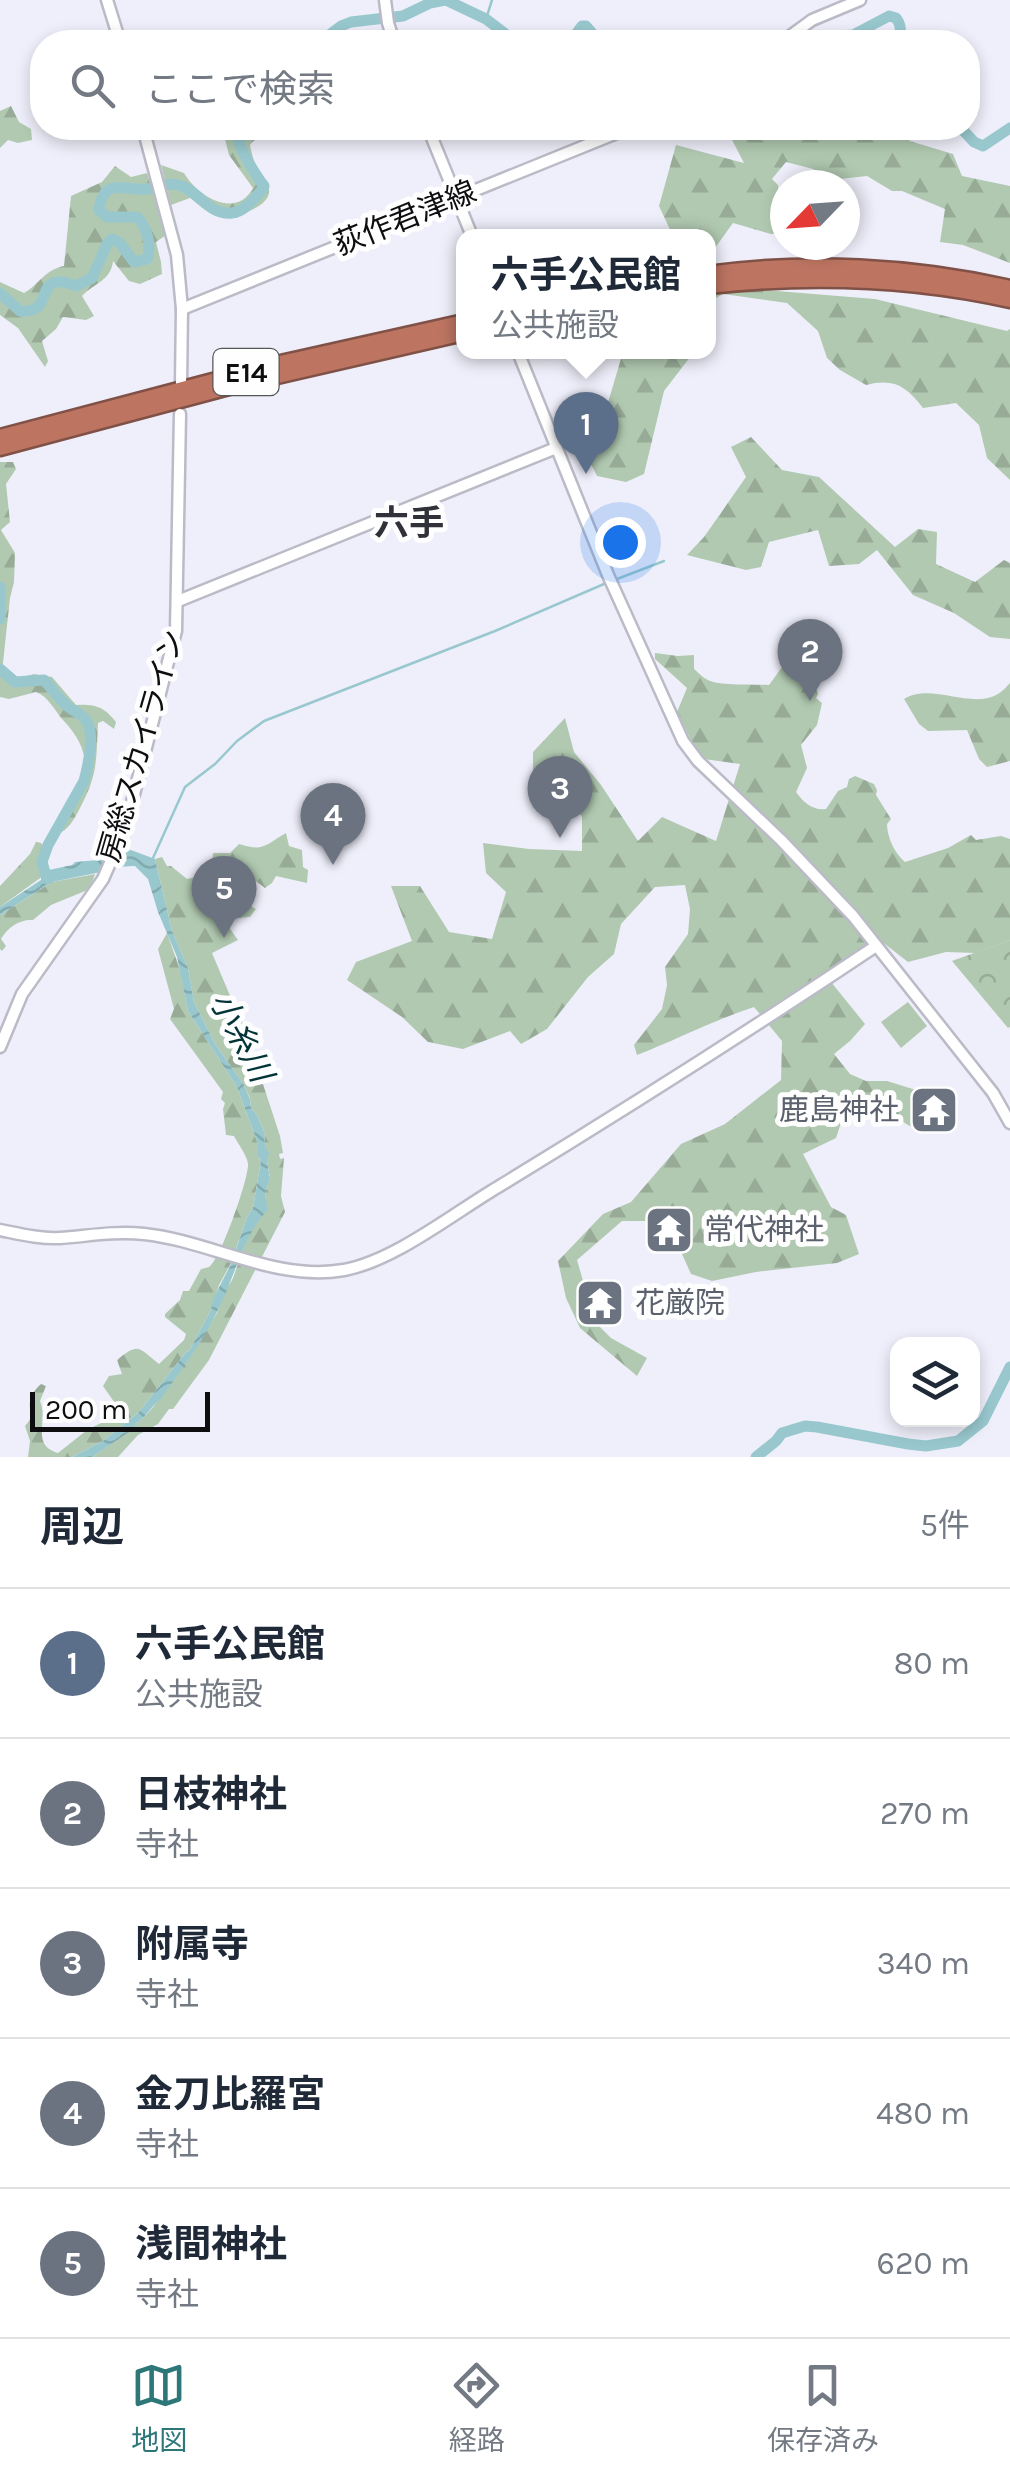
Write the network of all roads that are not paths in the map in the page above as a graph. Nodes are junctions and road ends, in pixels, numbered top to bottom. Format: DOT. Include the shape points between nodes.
graph roads {
  1 [pos="108,0"];
  2 [pos="860,0"];
  3 [pos="385,3"];
  4 [pos="117,30"];
  5 [pos="390,30"];
  6 [pos="798,30"];
  7 [pos="146,140"];
  8 [pos="433,140"];
  9 [pos="600,140"];
  10 [pos="456,197"];
  11 [pos="469,229"];
  12 [pos="716,273"];
  13 [pos="716,285"];
  14 [pos="1010,288"];
  15 [pos="1010,300"];
  16 [pos="182,309"];
  17 [pos="456,324"];
  18 [pos="456,335"];
  19 [pos="521,359"];
  20 [pos="181,384"];
  21 [pos="180,414"];
  22 [pos="32,433"];
  23 [pos="0,436"];
  24 [pos="0,448"];
  25 [pos="556,448"];
  26 [pos="178,602"];
  27 [pos="876,946"];
  28 [pos="0,1047"];
  29 [pos="1010,1123"];
  30 [pos="0,1230"];
  1 -- 4 [label="street"];
  2 -- 6 [label="street"];
  3 -- 5 [label="street"];
  7 -- 16 [label="street" via="177,255"];
  8 -- 10 [label="street"];
  9 -- 10 [label="street, 荻作君津線"];
  10 -- 11 [label="street"];
  10 -- 16 [label="street, 荻作君津線"];
  12 -- 14 [label="highway" via="866,270"];
  13 -- 15 [label="highway" via="866,280"];
  16 -- 20 [label="street"];
  17 -- 22 [label="highway, E14" via="248,372"];
  18 -- 22 [label="highway, E14"];
  19 -- 25 [label="street"];
  21 -- 26 [label="street, 房総スカイライン"];
  22 -- 23 [label="highway, E14"];
  22 -- 24 [label="highway, E14"];
  25 -- 26 [label="street"];
  25 -- 27 [label="street" via="683,741"];
  26 -- 28 [label="street, 房総スカイライン" via="174,640 117,846 103,879 22,994"];
  27 -- 29 [label="street"];
  27 -- 30 [label="street" via="642,1100 401,1246 350,1268 297,1272 141,1234 48,1238"];
}
